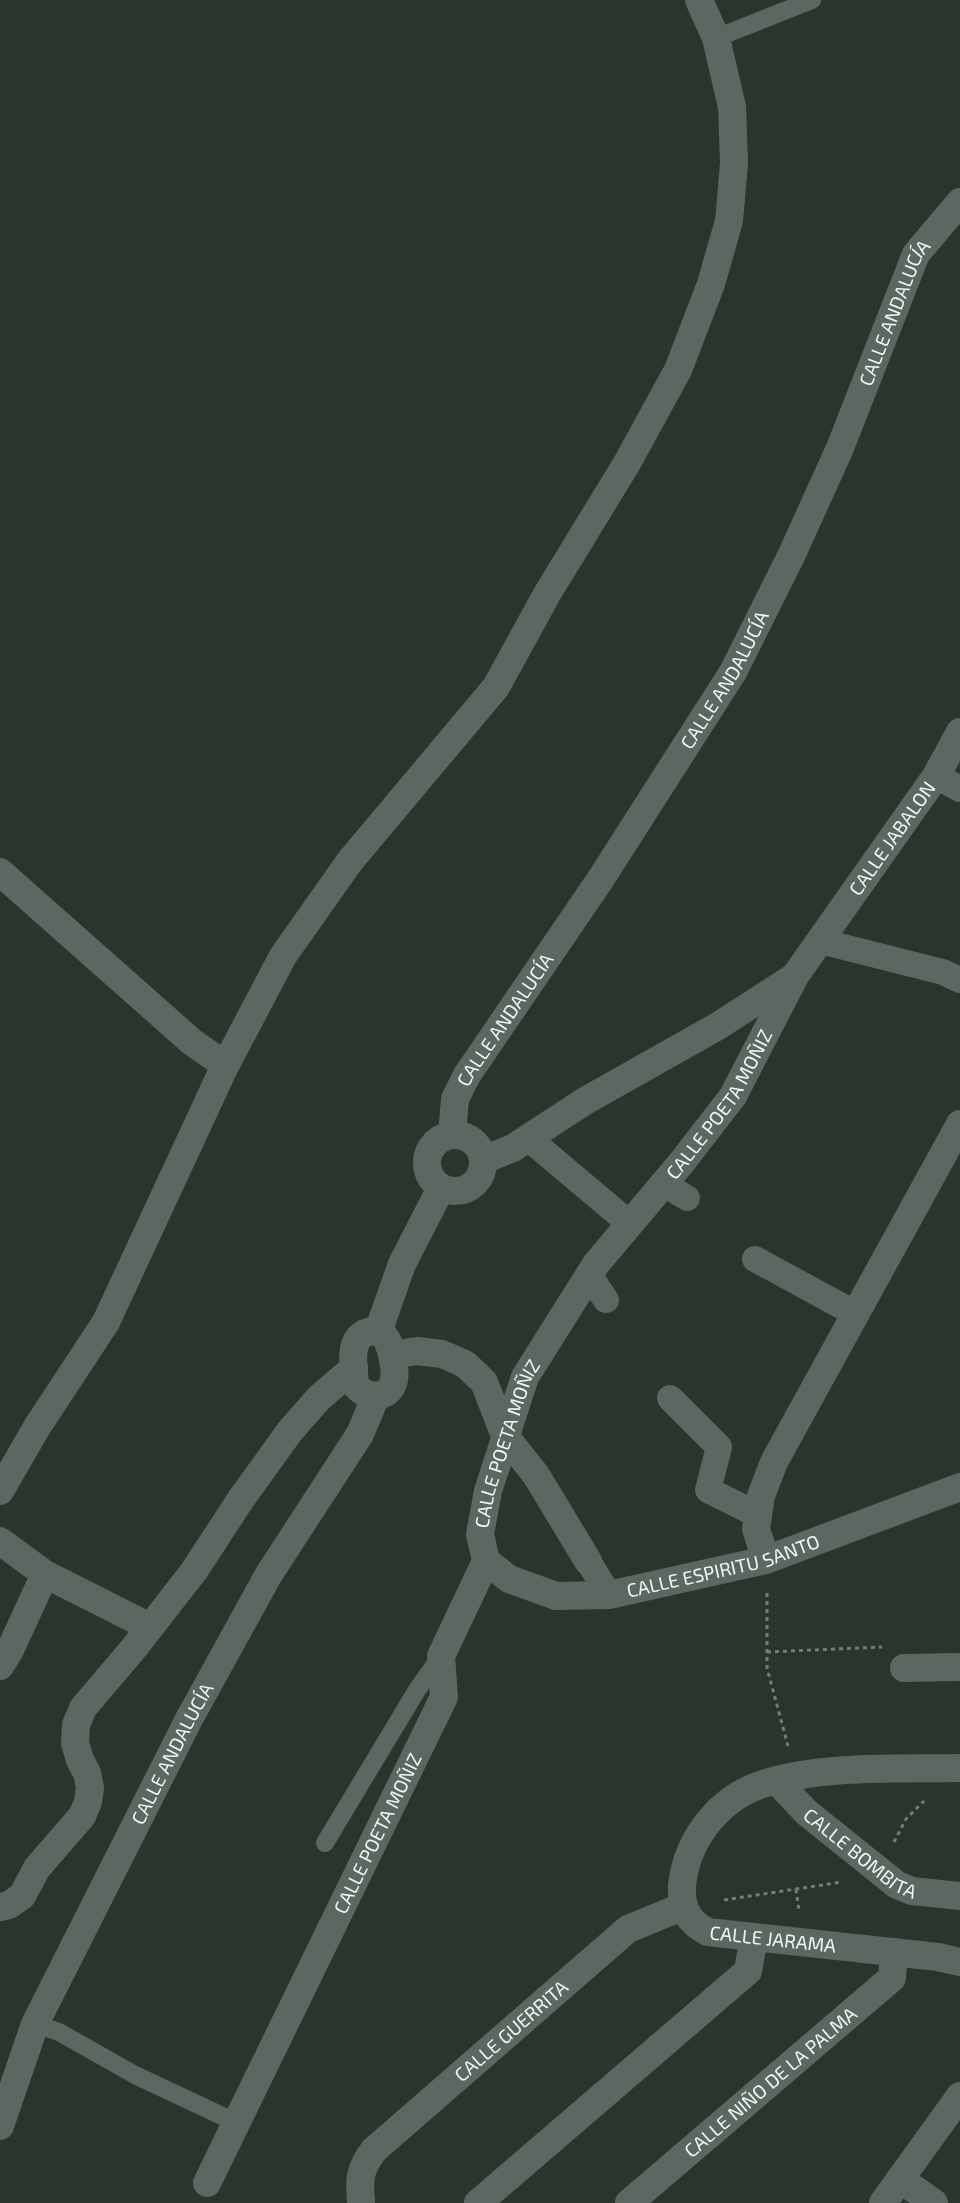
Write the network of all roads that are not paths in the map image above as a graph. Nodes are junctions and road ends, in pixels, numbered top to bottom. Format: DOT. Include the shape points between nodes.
graph roads {
  1 [pos="699,0"];
  2 [pos="812,0"];
  3 [pos="716,38"];
  4 [pos="960,202"];
  5 [pos="960,732"];
  6 [pos="936,776"];
  7 [pos="960,789"];
  8 [pos="0,872"];
  9 [pos="820,940"];
  10 [pos="796,976"];
  11 [pos="960,980"];
  12 [pos="225,1065"];
  13 [pos="960,1124"];
  14 [pos="452,1135"];
  15 [pos="528,1138"];
  16 [pos="483,1160"];
  17 [pos="664,1184"];
  18 [pos="442,1188"];
  19 [pos="687,1198"];
  20 [pos="630,1224"];
  21 [pos="754,1259"];
  22 [pos="589,1276"];
  23 [pos="606,1300"];
  24 [pos="856,1314"];
  25 [pos="378,1332"];
  26 [pos="392,1355"];
  27 [pos="354,1368"];
  28 [pos="376,1396"];
  29 [pos="670,1398"];
  30 [pos="505,1436"];
  31 [pos="960,1487"];
  32 [pos="0,1491"];
  33 [pos="758,1515"];
  34 [pos="0,1541"];
  35 [pos="486,1560"];
  36 [pos="766,1560"];
  37 [pos="588,1561"];
  38 [pos="45,1574"];
  39 [pos="609,1594"];
  40 [pos="150,1627"];
  41 [pos="440,1656"];
  42 [pos="0,1666"];
  43 [pos="960,1667"];
  44 [pos="904,1668"];
  45 [pos="960,1768"];
  46 [pos="786,1778"];
  47 [pos="325,1843"];
  48 [pos="960,1896"];
  49 [pos="684,1906"];
  50 [pos="0,1907"];
  51 [pos="754,1937"];
  52 [pos="894,1952"];
  53 [pos="960,1962"];
  54 [pos="34,2024"];
  55 [pos="960,2097"];
  56 [pos="237,2123"];
  57 [pos="0,2126"];
  58 [pos="900,2179"];
  59 [pos="207,2183"];
  60 [pos="360,2191"];
  61 [pos="478,2203"];
  62 [pos="629,2203"];
  63 [pos="883,2203"];
  64 [pos="934,2203"];
  1 -- 3 [label="street"];
  2 -- 3 [label="lane"];
  3 -- 12 [label="street" via="732,108 734,163 729,221 711,284 678,370 496,687 350,861 283,956"];
  4 -- 14 [label="street, CALLE ANDALUCÍA" via="916,254 840,448 733,672 600,880 467,1075 455,1099"];
  5 -- 6 [label="street, CALLE JABALON"];
  6 -- 7 [label="street"];
  6 -- 9 [label="street, CALLE JABALON"];
  8 -- 12 [label="street" via="192,1042"];
  9 -- 10 [label="street, CALLE POETA MOÑIZ"];
  9 -- 11 [label="street" via="943,972"];
  10 -- 15 [label="street"];
  10 -- 17 [label="street, CALLE POETA MOÑIZ" via="733,1096"];
  12 -- 32 [label="street" via="106,1322 37,1427"];
  13 -- 24 [label="street"];
  14 -- 16 [label="street" via="472,1141"];
  14 -- 18 [label="street" via="441,1138 428,1155 426,1166 430,1176"];
  15 -- 16 [label="street"];
  15 -- 20 [label="street"];
  16 -- 18 [label="street" via="477,1181 468,1188 458,1191"];
  17 -- 19 [label="street"];
  17 -- 20 [label="street, CALLE POETA MOÑIZ"];
  18 -- 25 [label="street" via="402,1264"];
  20 -- 22 [label="street, CALLE POETA MOÑIZ"];
  21 -- 24 [label="street"];
  22 -- 23 [label="street"];
  22 -- 30 [label="street, CALLE POETA MOÑIZ" via="525,1378"];
  24 -- 33 [label="street" via="774,1462 760,1496"];
  25 -- 26 [label="street" via="388,1340"];
  25 -- 27 [label="street" via="366,1332 356,1340"];
  26 -- 28 [label="street" via="392,1385"];
  26 -- 30 [label="street" via="417,1351 442,1354 465,1364 484,1382"];
  27 -- 28 [label="street" via="355,1384 359,1390"];
  27 -- 40 [label="street" via="319,1398 290,1431 194,1571"];
  28 -- 54 [label="street, CALLE ANDALUCÍA" via="360,1434 269,1574 189,1719"];
  29 -- 33 [label="street" via="719,1447 708,1490"];
  30 -- 35 [label="street, CALLE POETA MOÑIZ" via="488,1491 480,1534"];
  30 -- 37 [label="street" via="536,1476"];
  31 -- 36 [label="street, CALLE ESPIRITU SANTO"];
  33 -- 36 [label="street" via="756,1529"];
  34 -- 38 [label="street"];
  35 -- 39 [label="street, CALLE ESPIRITU SANTO" via="509,1579 556,1596"];
  35 -- 41 [label="street"];
  36 -- 39 [label="street, CALLE ESPIRITU SANTO"];
  37 -- 39 [label="street"];
  38 -- 40 [label="street"];
  38 -- 42 [label="street"];
  40 -- 50 [label="street" via="83,1708 76,1725 75,1743 90,1788 82,1816 37,1868 22,1896"];
  41 -- 47 [label="lane"];
  41 -- 56 [label="street, CALLE POETA MOÑIZ" via="444,1697"];
  43 -- 44 [label="street"];
  45 -- 46 [label="street, CALLE JARAMA" via="860,1770"];
  46 -- 48 [label="street, CALLE BOMBITA" via="806,1812 897,1885 912,1891"];
  46 -- 49 [label="street, CALLE JARAMA" via="762,1784 729,1802 703,1827 684,1873 680,1893"];
  49 -- 51 [label="street, CALLE JARAMA" via="690,1919 708,1932"];
  49 -- 60 [label="street, CALLE GUERRITA" via="628,1929 374,2150 364,2164"];
  51 -- 52 [label="street, CALLE JARAMA"];
  51 -- 61 [label="street" via="748,1971"];
  52 -- 53 [label="street, CALLE JARAMA"];
  52 -- 62 [label="street, CALLE NIÑO DE LA PALMA" via="892,1978"];
  54 -- 56 [label="lane" via="59,2032 135,2074"];
  54 -- 57 [label="street, CALLE ANDALUCÍA"];
  55 -- 58 [label="street"];
  56 -- 59 [label="street, CALLE POETA MOÑIZ"];
  58 -- 63 [label="street"];
  58 -- 64 [label="street"];
}
